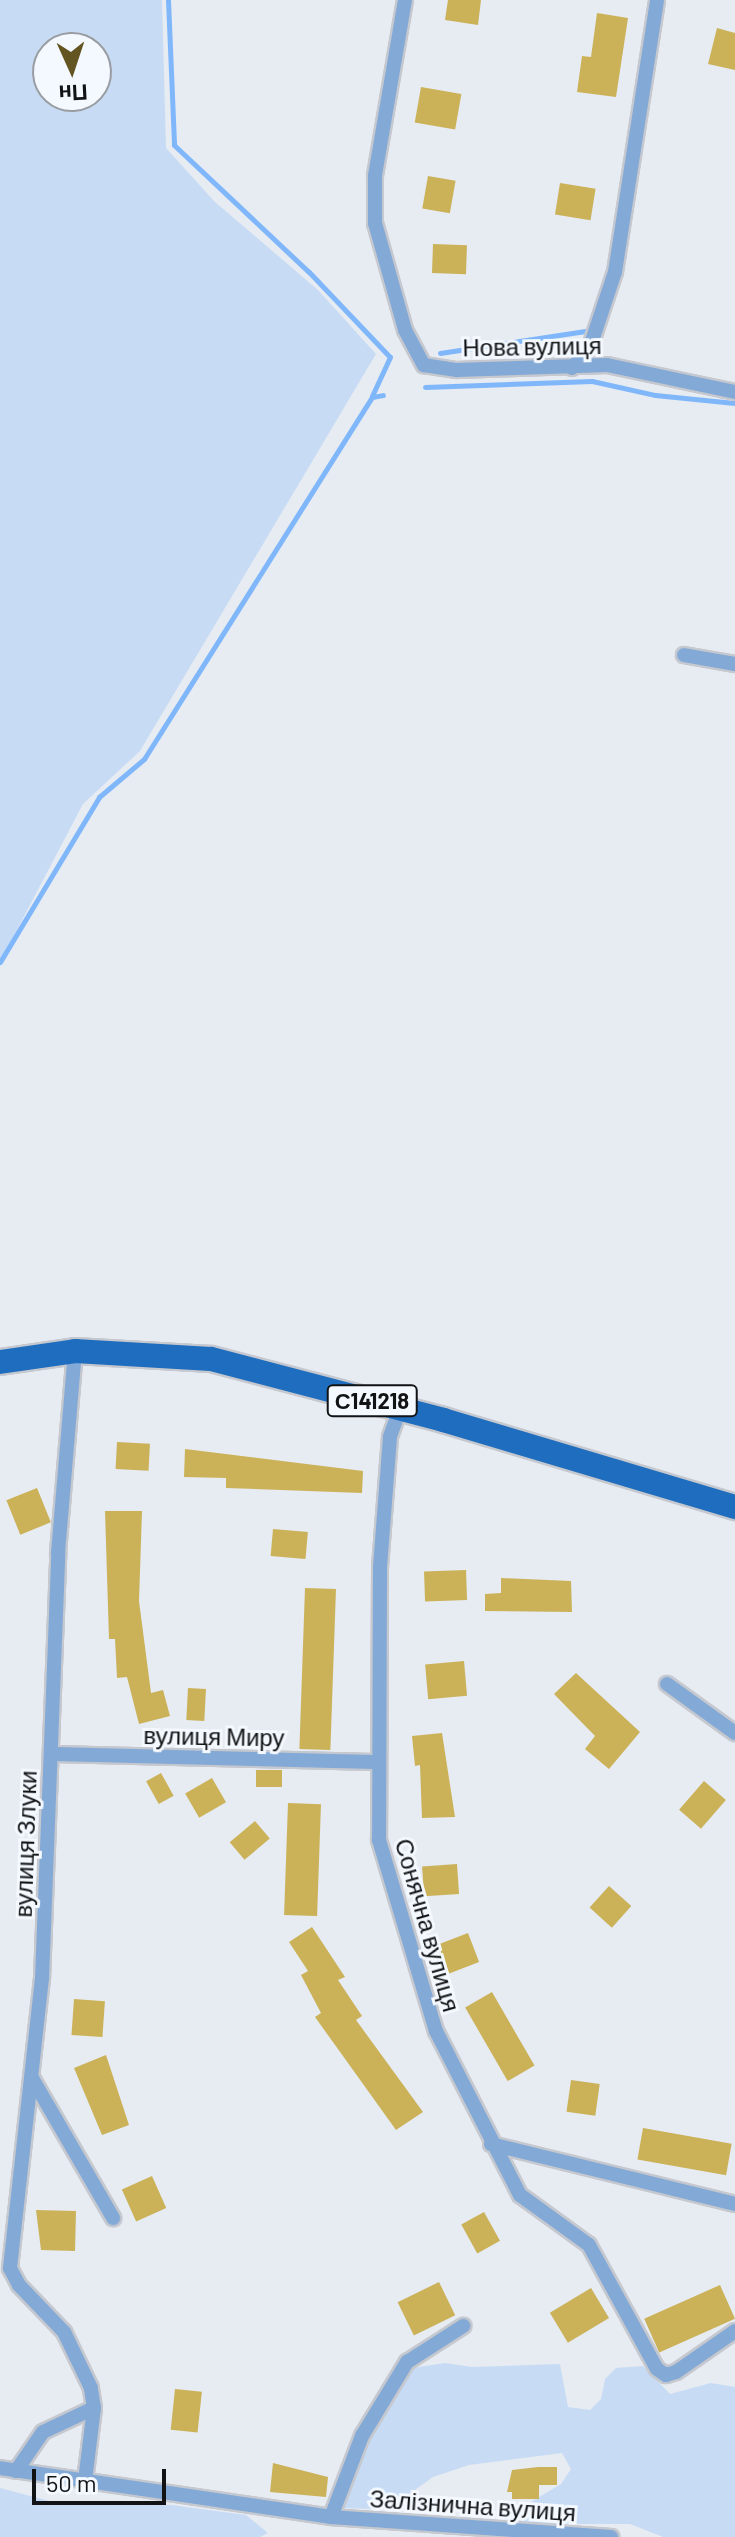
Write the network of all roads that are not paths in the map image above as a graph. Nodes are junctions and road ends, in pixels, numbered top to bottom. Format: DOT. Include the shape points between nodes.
graph roads {
  1 [pos="405,0"];
  2 [pos="657,0"];
  3 [pos="572,368"];
  4 [pos="735,392"];
  5 [pos="684,655"];
  6 [pos="735,664"];
  7 [pos="75,1351"];
  8 [pos="0,1362"];
  9 [pos="400,1409"];
  10 [pos="735,1507"];
  11 [pos="667,1684"];
  12 [pos="735,1733"];
  13 [pos="51,1754"];
  14 [pos="377,1762"];
  15 [pos="32,2077"];
  16 [pos="491,2144"];
  17 [pos="735,2204"];
  18 [pos="113,2218"];
  19 [pos="463,2326"];
  20 [pos="735,2331"];
  21 [pos="94,2408"];
  22 [pos="0,2468"];
  23 [pos="16,2471"];
  24 [pos="85,2481"];
  25 [pos="331,2517"];
  26 [pos="611,2537"];
  1 -- 3 [label="street, Нова вулиця" via="378,150 375,223 405,330 424,365 457,370"];
  2 -- 3 [label="street" via="615,272 590,347"];
  3 -- 4 [label="street, Нова вулиця" via="607,365"];
  5 -- 6 [label="street"];
  7 -- 8 [label="main road, С141218"];
  7 -- 9 [label="main road, С141218" via="211,1359"];
  7 -- 13 [label="street, вулиця Злуки" via="58,1553"];
  9 -- 10 [label="main road, С141218"];
  9 -- 14 [label="street, Сонячна вулиця" via="390,1437 380,1568"];
  11 -- 12 [label="street"];
  13 -- 14 [label="street, вулиця Миру"];
  13 -- 15 [label="street, вулиця Злуки" via="42,1979"];
  14 -- 16 [label="street, Сонячна вулиця" via="379,1840 427,2002"];
  15 -- 18 [label="street"];
  15 -- 21 [label="street, вулиця Злуки" via="10,2268 19,2285 64,2332 91,2388"];
  16 -- 17 [label="street"];
  16 -- 20 [label="street" via="520,2195 589,2245 657,2369 666,2375 676,2372"];
  19 -- 25 [label="street, Залізнична вулиця" via="407,2362 362,2436"];
  21 -- 23 [label="street" via="43,2432"];
  21 -- 24 [label="street, вулиця Злуки"];
  22 -- 23 [label="street, Залізнична вулиця"];
  23 -- 24 [label="street, Залізнична вулиця"];
  24 -- 25 [label="street, Залізнична вулиця"];
  25 -- 26 [label="street, Залізнична вулиця"];
}
